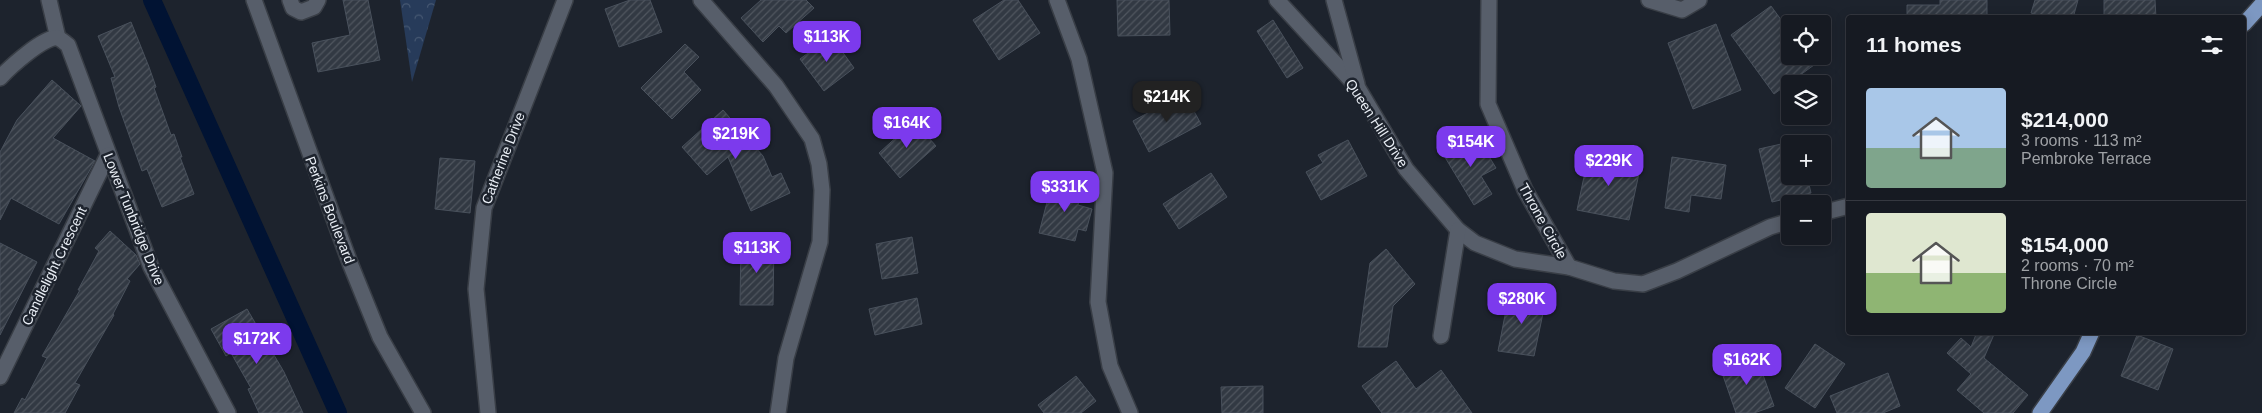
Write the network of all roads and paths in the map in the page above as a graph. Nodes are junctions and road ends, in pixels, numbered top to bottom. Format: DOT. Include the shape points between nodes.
graph roads {
  1 [pos="49,0"];
  2 [pos="254,0"];
  3 [pos="290,0"];
  4 [pos="318,0"];
  5 [pos="565,0"];
  6 [pos="701,0"];
  7 [pos="1057,0"];
  8 [pos="1277,0"];
  9 [pos="1334,0"];
  10 [pos="1489,0"];
  11 [pos="1649,0"];
  12 [pos="1699,0"];
  13 [pos="2262,4"];
  14 [pos="2246,22"];
  15 [pos="63,41"];
  16 [pos="0,78"];
  17 [pos="1358,88"];
  18 [pos="108,155"];
  19 [pos="1846,207"];
  20 [pos="1831,211"];
  21 [pos="1781,223"];
  22 [pos="1458,230"];
  23 [pos="1569,268"];
  24 [pos="2091,335"];
  25 [pos="1442,336"];
  26 [pos="0,377"];
  27 [pos="228,413"];
  28 [pos="423,413"];
  29 [pos="488,413"];
  30 [pos="778,413"];
  31 [pos="1130,413"];
  32 [pos="2040,413"];
  1 -- 15 [label="street, Lower Tunbridge Drive"];
  2 -- 28 [label="street, Perkins Boulevard" via="380,337"];
  3 -- 4 [label="street" via="293,8 301,12 314,7"];
  5 -- 29 [label="street, Catherine Drive" via="484,208 476,289"];
  6 -- 30 [label="street" via="776,86 812,138 819,164 822,190 820,242 786,358"];
  7 -- 31 [label="street" via="1079,59 1105,173 1098,302 1110,366"];
  8 -- 17 [label="street, Queen Hill Drive"];
  9 -- 17 [label="street"];
  10 -- 23 [label="street, Throne Circle" via="1488,104 1525,190"];
  11 -- 12 [label="street" via="1682,10"];
  13 -- 14 [label="main road"];
  15 -- 16 [label="street" via="47,39"];
  15 -- 18 [label="street, Lower Tunbridge Drive"];
  17 -- 22 [label="street, Queen Hill Drive" via="1406,169"];
  18 -- 26 [label="street, Candlelight Crescent"];
  18 -- 27 [label="street, Lower Tunbridge Drive" via="151,267"];
  19 -- 20 [label="street"];
  21 -- 23 [label="street, Queen Hill Drive" via="1643,284 1614,281"];
  22 -- 23 [label="street, Queen Hill Drive" via="1475,243 1515,259"];
  22 -- 25 [label="street"];
  24 -- 32 [label="main road" via="2083,352"];
}
